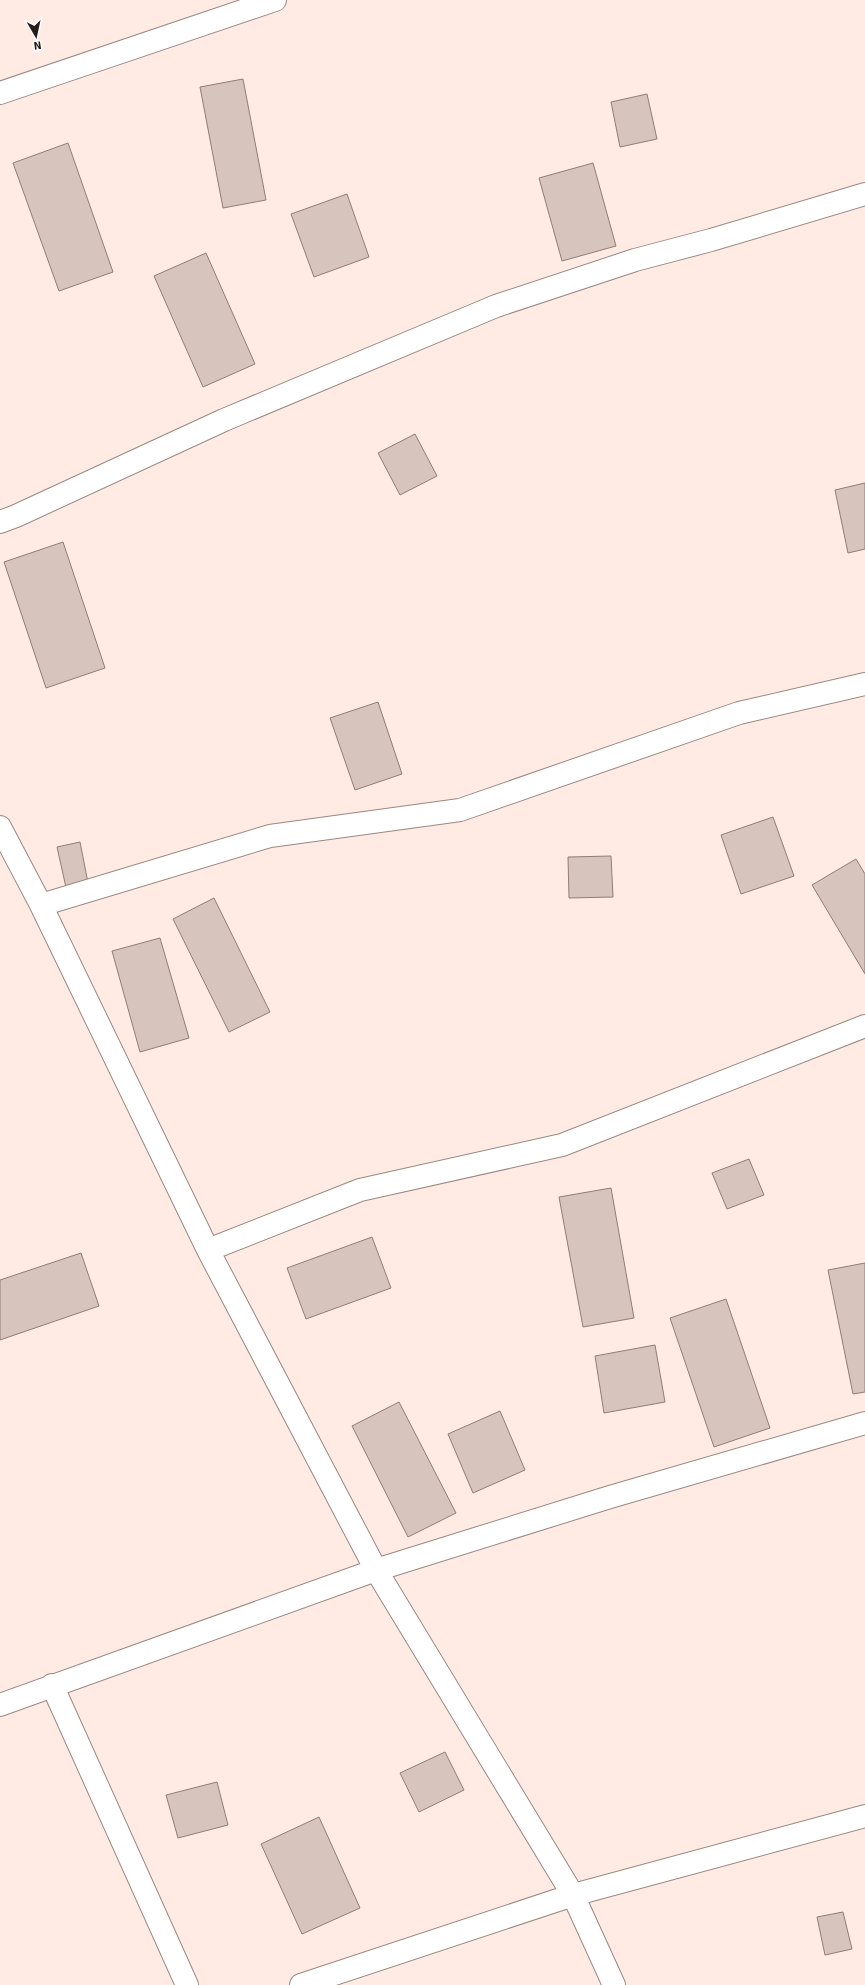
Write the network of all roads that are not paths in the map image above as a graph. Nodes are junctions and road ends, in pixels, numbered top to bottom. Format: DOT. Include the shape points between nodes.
graph roads {
  1 [pos="276,0"];
  2 [pos="0,93"];
  3 [pos="865,194"];
  4 [pos="0,522"];
  5 [pos="865,684"];
  6 [pos="0,827"];
  7 [pos="41,905"];
  8 [pos="865,1026"];
  9 [pos="208,1250"];
  10 [pos="865,1424"];
  11 [pos="376,1570"];
  12 [pos="52,1685"];
  13 [pos="0,1705"];
  14 [pos="865,1816"];
  15 [pos="573,1896"];
  16 [pos="187,1985"];
  17 [pos="301,1985"];
  18 [pos="614,1985"];
  1 -- 2 [label="street"];
  3 -- 4 [label="street" via="635,260 496,306 224,420"];
  5 -- 7 [label="street" via="739,713 460,810 270,836"];
  6 -- 7 [label="street"];
  7 -- 9 [label="street"];
  8 -- 9 [label="street" via="562,1145 360,1190"];
  9 -- 11 [label="street"];
  10 -- 11 [label="street" via="610,1497"];
  11 -- 12 [label="street"];
  11 -- 15 [label="street"];
  12 -- 13 [label="street"];
  12 -- 16 [label="street"];
  14 -- 15 [label="street"];
  15 -- 17 [label="street"];
  15 -- 18 [label="street"];
}
